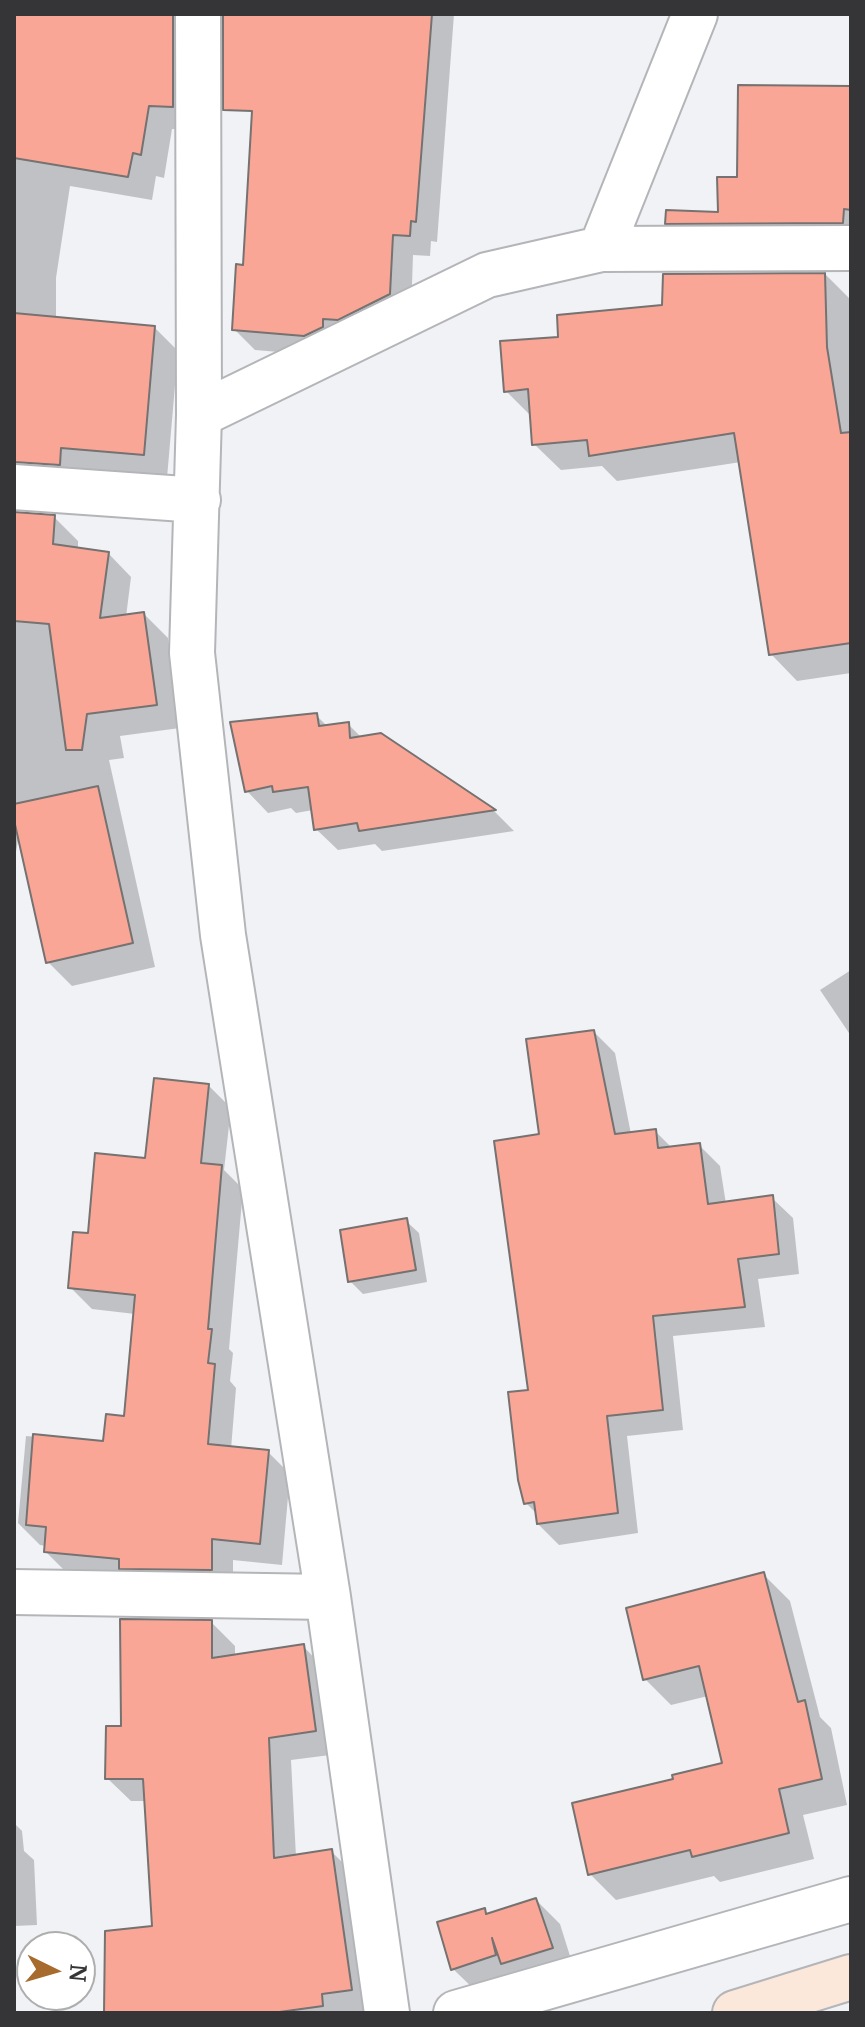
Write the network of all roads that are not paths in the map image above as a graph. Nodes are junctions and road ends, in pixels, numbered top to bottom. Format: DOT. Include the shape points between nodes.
graph roads {
  1 [pos="198,14"];
  2 [pos="695,14"];
  3 [pos="851,248"];
  4 [pos="601,249"];
  5 [pos="199,415"];
  6 [pos="14,487"];
  7 [pos="198,500"];
  8 [pos="14,1592"];
  9 [pos="328,1597"];
  10 [pos="851,1899"];
  11 [pos="851,1977"];
  12 [pos="387,2013"];
  13 [pos="456,2013"];
  14 [pos="735,2013"];
  1 -- 5 [label="street"];
  2 -- 4 [label="street"];
  3 -- 4 [label="street"];
  4 -- 5 [label="street" via="487,275"];
  5 -- 7 [label="street"];
  6 -- 7 [label="street"];
  7 -- 9 [label="street" via="192,653 223,935"];
  8 -- 9 [label="street"];
  9 -- 12 [label="street"];
  10 -- 13 [label="street"];
  11 -- 14 [label="street"];
}
